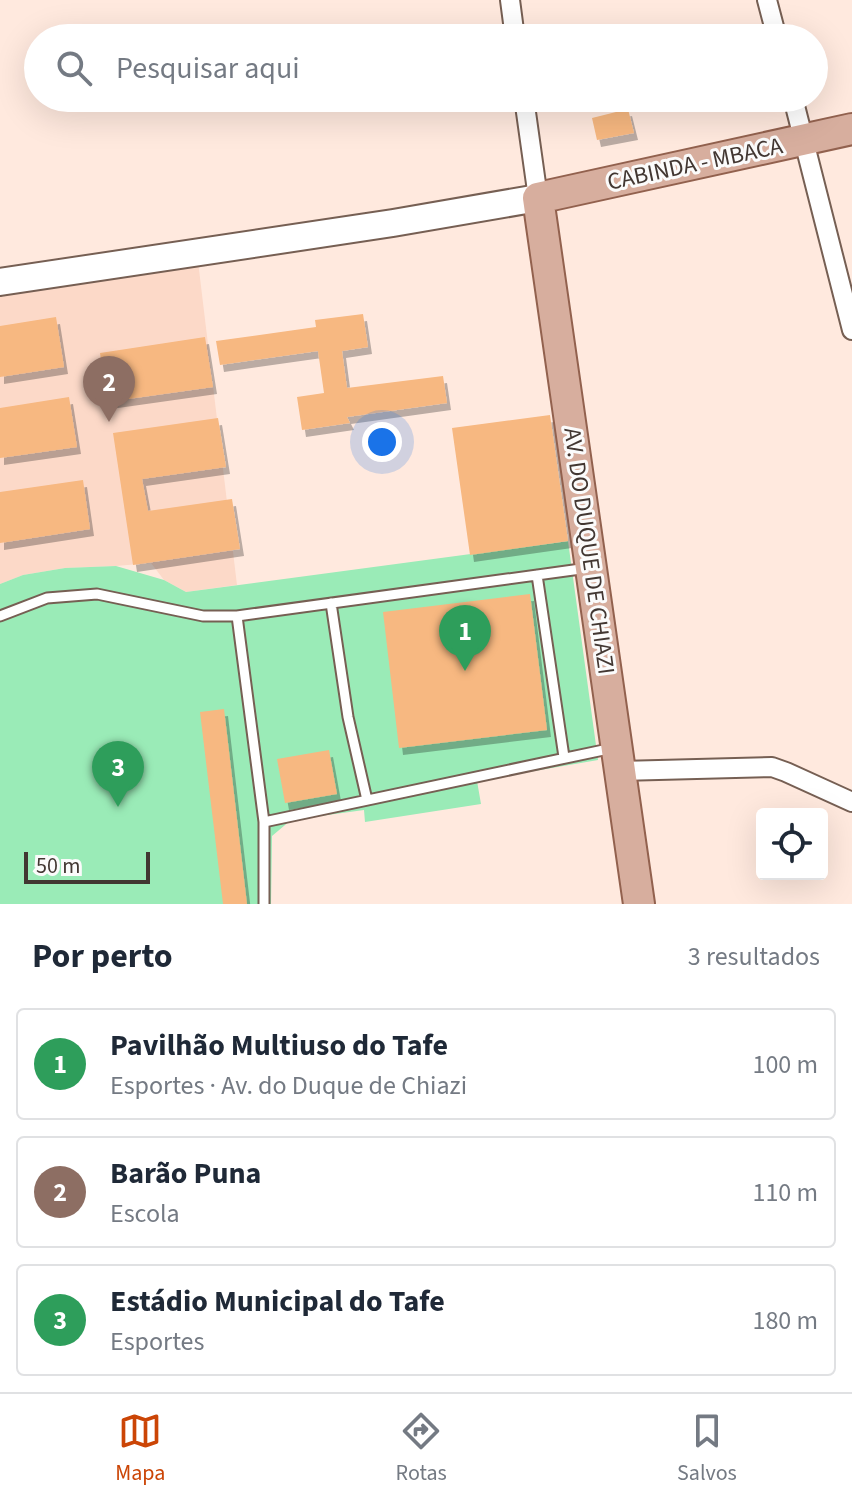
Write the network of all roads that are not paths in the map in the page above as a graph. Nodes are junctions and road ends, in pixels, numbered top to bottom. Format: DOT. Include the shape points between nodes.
graph roads {
  1 [pos="510,0"];
  2 [pos="767,0"];
  3 [pos="513,24"];
  4 [pos="773,24"];
  5 [pos="526,112"];
  6 [pos="797,112"];
  7 [pos="852,129"];
  8 [pos="804,140"];
  9 [pos="538,198"];
  10 [pos="0,282"];
  11 [pos="852,330"];
  12 [pos="591,567"];
  13 [pos="537,575"];
  14 [pos="331,603"];
  15 [pos="0,616"];
  16 [pos="237,616"];
  17 [pos="564,757"];
  18 [pos="618,759"];
  19 [pos="367,800"];
  20 [pos="852,802"];
  21 [pos="264,822"];
  22 [pos="264,904"];
  23 [pos="639,904"];
  1 -- 3 [label="street"];
  2 -- 4 [label="street"];
  5 -- 9 [label="street"];
  6 -- 8 [label="street"];
  7 -- 8 [label="main road, CABINDA - MBACA"];
  8 -- 9 [label="main road, CABINDA - MBACA"];
  8 -- 11 [label="street"];
  9 -- 10 [label="main road"];
  9 -- 12 [label="main road, AV. DO DUQUE DE CHIAZI"];
  12 -- 13 [label="lane"];
  12 -- 18 [label="main road, AV. DO DUQUE DE CHIAZI"];
  13 -- 14 [label="lane"];
  13 -- 17 [label="lane"];
  14 -- 16 [label="lane"];
  14 -- 19 [label="lane"];
  15 -- 16 [label="lane" via="47,598 97,594 203,616"];
  16 -- 21 [label="lane"];
  17 -- 18 [label="lane"];
  17 -- 19 [label="lane"];
  18 -- 20 [label="street" via="772,767"];
  18 -- 23 [label="main road, AV. DO DUQUE DE CHIAZI"];
  19 -- 21 [label="lane"];
  21 -- 22 [label="lane"];
}
